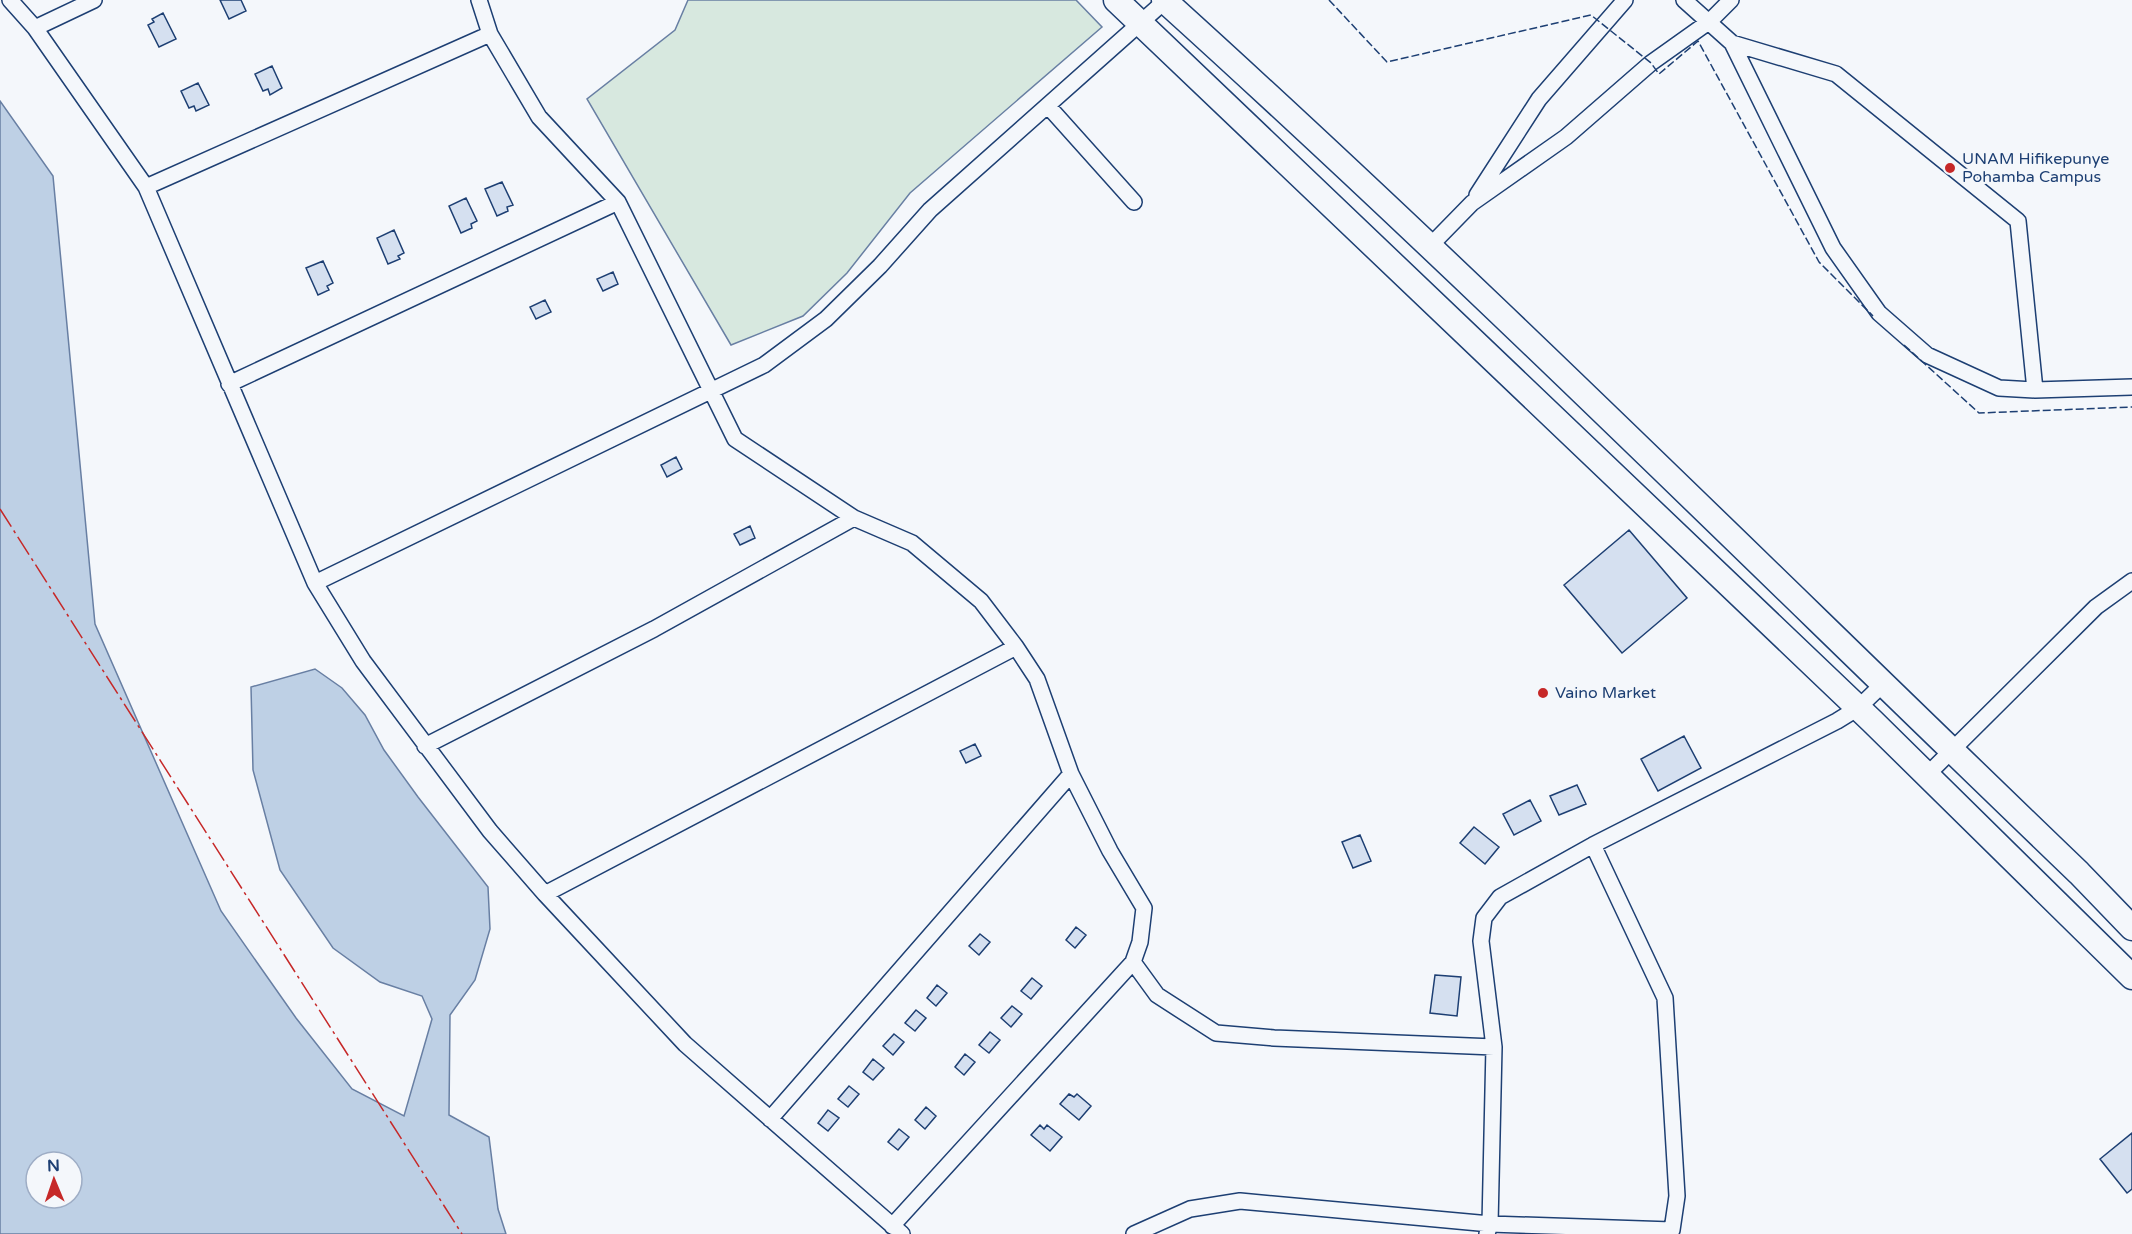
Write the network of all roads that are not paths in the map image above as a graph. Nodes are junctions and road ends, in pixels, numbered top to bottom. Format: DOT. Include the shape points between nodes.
graph roads {
  1 [pos="10,0"];
  2 [pos="94,0"];
  3 [pos="479,0"];
  4 [pos="1116,0"];
  5 [pos="1165,0"];
  6 [pos="1625,0"];
  7 [pos="1684,0"];
  8 [pos="1731,0"];
  9 [pos="1710,21"];
  10 [pos="1142,24"];
  11 [pos="35,28"];
  12 [pos="490,34"];
  13 [pos="1732,43"];
  14 [pos="1048,106"];
  15 [pos="146,187"];
  16 [pos="618,202"];
  17 [pos="1134,202"];
  18 [pos="1472,203"];
  19 [pos="1429,247"];
  20 [pos="1402,272"];
  21 [pos="229,384"];
  22 [pos="2132,387"];
  23 [pos="2036,390"];
  24 [pos="711,391"];
  25 [pos="854,518"];
  26 [pos="2132,581"];
  27 [pos="315,583"];
  28 [pos="1016,647"];
  29 [pos="1882,685"];
  30 [pos="1858,708"];
  31 [pos="425,746"];
  32 [pos="1952,751"];
  33 [pos="1071,774"];
  34 [pos="1927,775"];
  35 [pos="1593,845"];
  36 [pos="545,894"];
  37 [pos="2132,928"];
  38 [pos="1134,963"];
  39 [pos="2132,977"];
  40 [pos="1494,1047"];
  41 [pos="770,1119"];
  42 [pos="1488,1229"];
  43 [pos="897,1230"];
  44 [pos="1134,1234"];
  1 -- 11 [label="street"];
  2 -- 11 [label="street"];
  3 -- 12 [label="street"];
  4 -- 10 [label="main road"];
  5 -- 10 [label="street"];
  5 -- 19 [label="main road" via="1269,93"];
  6 -- 18 [label="street" via="1539,99"];
  7 -- 9 [label="street"];
  8 -- 9 [label="street"];
  9 -- 13 [label="street"];
  9 -- 18 [label="street" via="1651,63 1566,137"];
  10 -- 14 [label="street"];
  10 -- 20 [label="main road"];
  11 -- 15 [label="street"];
  12 -- 15 [label="street"];
  12 -- 16 [label="street" via="539,117"];
  13 -- 23 [label="street" via="1833,248 1879,313 1927,355 1973,378 1999,388"];
  13 -- 23 [label="street" via="1836,74 2018,221"];
  14 -- 17 [label="street"];
  14 -- 24 [label="street" via="930,210 826,319 764,365"];
  15 -- 21 [label="street"];
  16 -- 21 [label="street"];
  16 -- 24 [label="street"];
  18 -- 19 [label="street"];
  19 -- 20 [label="main road"];
  19 -- 29 [label="main road"];
  20 -- 30 [label="main road"];
  21 -- 27 [label="street"];
  22 -- 23 [label="street"];
  24 -- 25 [label="street" via="735,438"];
  24 -- 27 [label="street"];
  25 -- 28 [label="street" via="912,543 981,601"];
  25 -- 31 [label="street" via="654,629"];
  26 -- 32 [label="street" via="2096,607"];
  27 -- 31 [label="street" via="363,661"];
  28 -- 33 [label="street" via="1037,679"];
  28 -- 36 [label="street"];
  29 -- 30 [label="street"];
  29 -- 32 [label="main road"];
  30 -- 34 [label="main road"];
  30 -- 35 [label="street"];
  31 -- 36 [label="street" via="490,831"];
  32 -- 34 [label="street"];
  32 -- 37 [label="main road"];
  33 -- 38 [label="street" via="1144,908"];
  33 -- 41 [label="street"];
  34 -- 39 [label="main road"];
  35 -- 40 [label="street" via="1500,897 1484,918 1481,941"];
  35 -- 42 [label="street" via="1665,998 1677,1196 1672,1230"];
  36 -- 41 [label="street" via="685,1044"];
  38 -- 40 [label="street" via="1157,995 1216,1033"];
  38 -- 43 [label="street"];
  40 -- 42 [label="street"];
  41 -- 43 [label="street"];
  42 -- 44 [label="street" via="1240,1201 1190,1209"];
}
